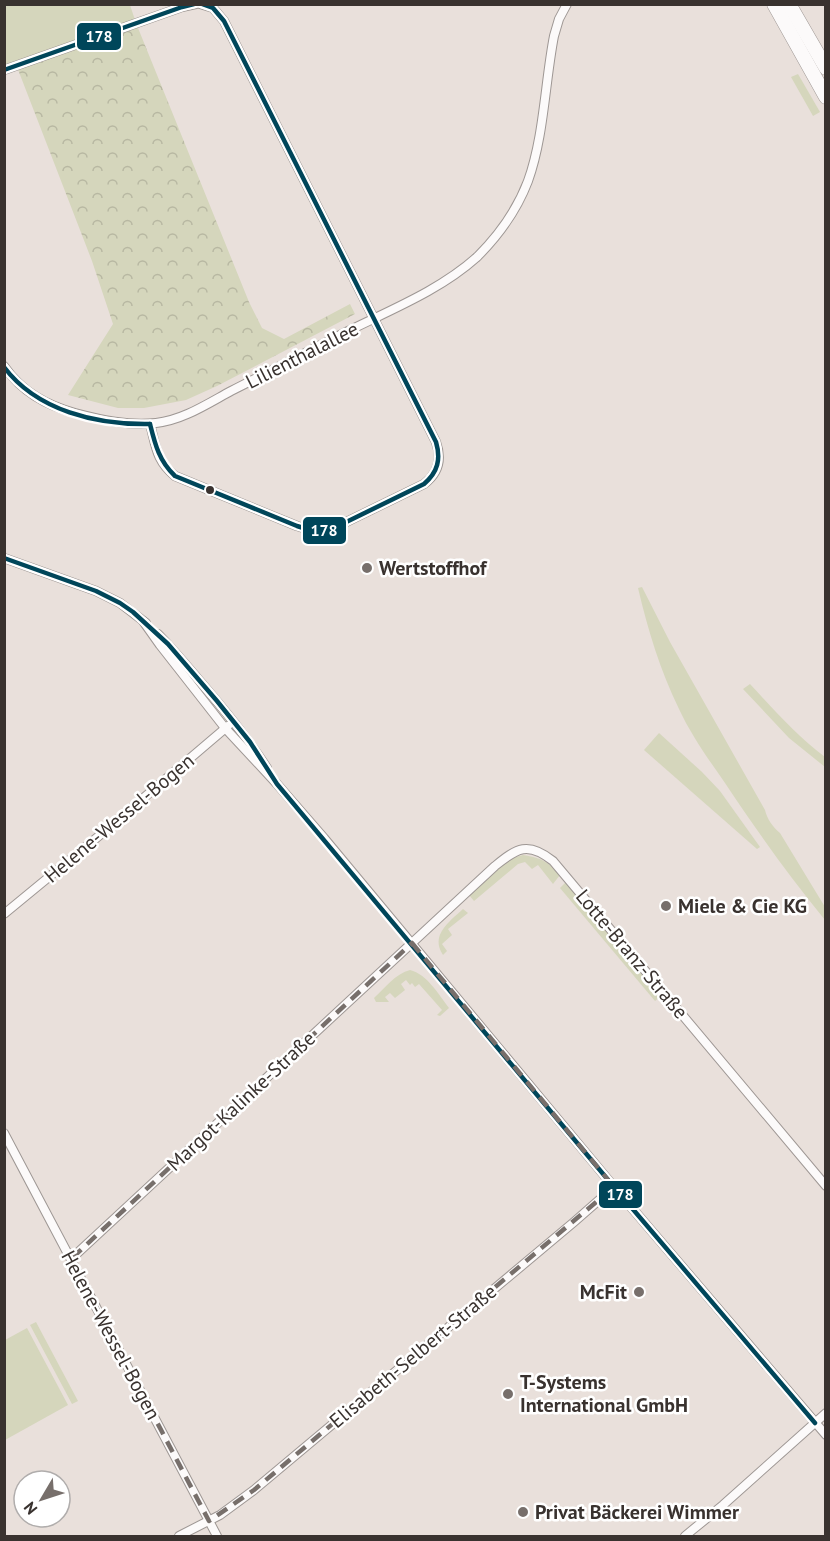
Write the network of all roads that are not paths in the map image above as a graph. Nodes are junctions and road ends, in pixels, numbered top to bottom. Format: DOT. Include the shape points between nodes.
graph roads {
  1 [pos="198,4"];
  2 [pos="567,4"];
  3 [pos="774,4"];
  4 [pos="789,4"];
  5 [pos="825,68"];
  6 [pos="4,70"];
  7 [pos="825,97"];
  8 [pos="4,366"];
  9 [pos="150,424"];
  10 [pos="4,558"];
  11 [pos="144,621"];
  12 [pos="233,722"];
  13 [pos="225,728"];
  14 [pos="277,784"];
  15 [pos="4,914"];
  16 [pos="412,943"];
  17 [pos="4,1133"];
  18 [pos="825,1186"];
  19 [pos="615,1187"];
  20 [pos="71,1259"];
  21 [pos="825,1413"];
  22 [pos="815,1422"];
  23 [pos="825,1435"];
  24 [pos="209,1521"];
  25 [pos="179,1536"];
  26 [pos="217,1536"];
  27 [pos="685,1536"];
  1 -- 6 [label="street"];
  1 -- 9 [label="street" via="213,8 224,21 436,442 440,462 424,484 342,525 316,532 175,477 159,458"];
  2 -- 9 [label="street, Lilienthalallee, bridge" via="556,27 528,181 505,225 477,257 452,277 188,414"];
  3 -- 7 [label="main road"];
  4 -- 5 [label="main road"];
  8 -- 9 [label="street, Lilienthalallee" via="22,387 49,404 112,422"];
  10 -- 11 [label="street" via="96,591"];
  11 -- 12 [label="street"];
  11 -- 13 [label="street"];
  12 -- 13 [label="street, Helene-Wessel-Bogen"];
  12 -- 14 [label="street"];
  13 -- 14 [label="street"];
  13 -- 15 [label="street, Helene-Wessel-Bogen"];
  14 -- 16 [label="street"];
  16 -- 18 [label="street, Lotte-Branz-Straße" via="512,853 528,848 545,854"];
  16 -- 19 [label="street"];
  16 -- 20 [label="street, Margot-Kalinke-Straße"];
  17 -- 20 [label="street, Helene-Wessel-Bogen"];
  19 -- 22 [label="street"];
  19 -- 24 [label="street, Elisabeth-Selbert-Straße" via="254,1490"];
  20 -- 24 [label="street, Helene-Wessel-Bogen"];
  21 -- 22 [label="street"];
  22 -- 23 [label="street"];
  22 -- 27 [label="street"];
  24 -- 25 [label="street, Elisabeth-Selbert-Straße"];
  24 -- 26 [label="street, Helene-Wessel-Bogen"];
}
